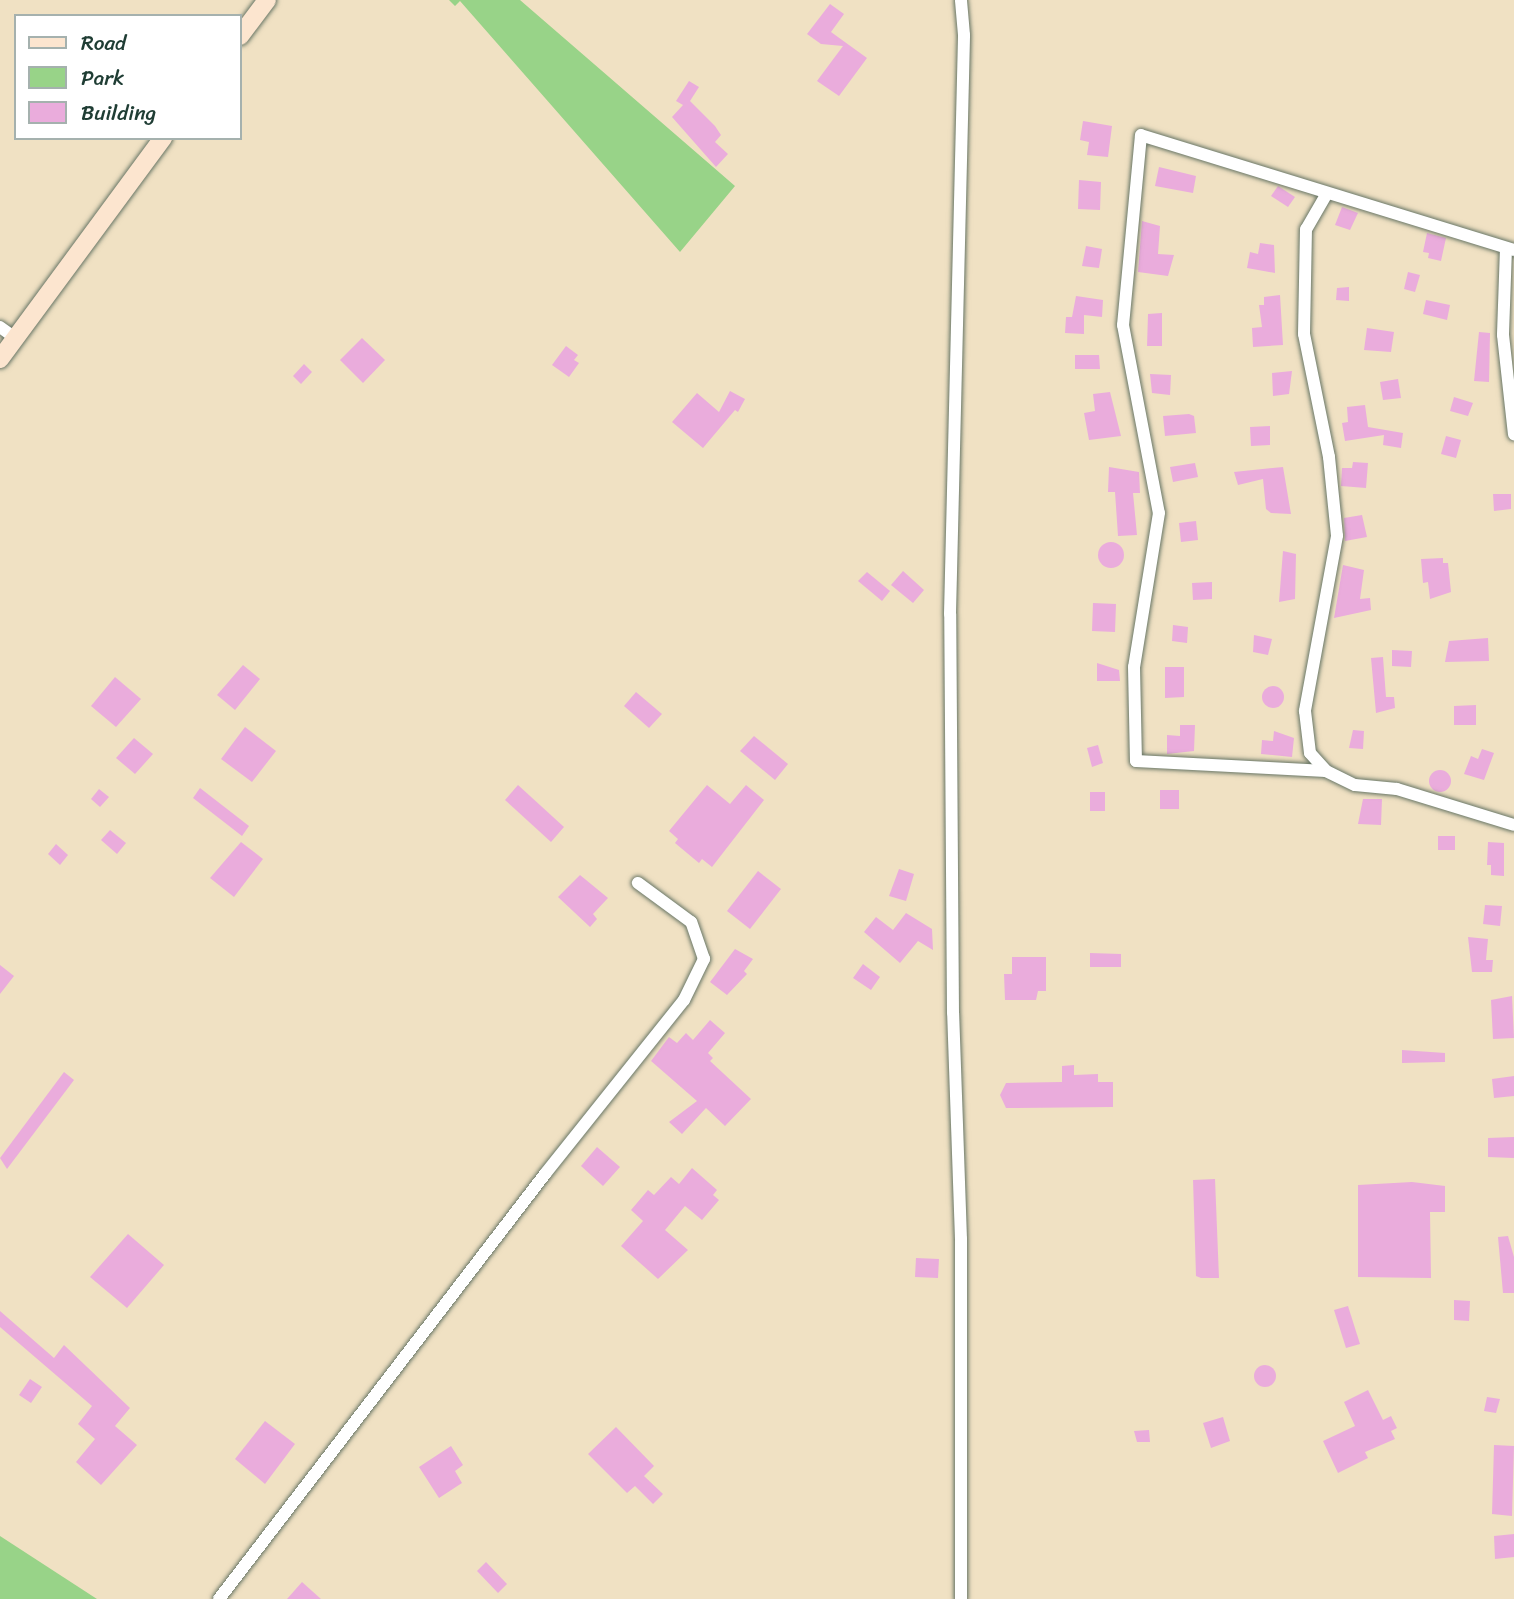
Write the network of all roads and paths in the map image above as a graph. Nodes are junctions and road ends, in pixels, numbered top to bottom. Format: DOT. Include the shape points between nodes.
graph roads {
  1 [pos="267,0"];
  2 [pos="961,0"];
  3 [pos="242,33"];
  4 [pos="162,140"];
  5 [pos="1326,195"];
  6 [pos="1510,249"];
  7 [pos="0,327"];
  8 [pos="15,338"];
  9 [pos="0,359"];
  10 [pos="1514,434"];
  11 [pos="1326,771"];
  12 [pos="1514,825"];
  13 [pos="638,883"];
  14 [pos="219,1599"];
  15 [pos="961,1599"];
  1 -- 3 [label="street"];
  2 -- 15 [label="street" via="964,34 950,614 953,1013 961,1252"];
  4 -- 8 [label="street"];
  5 -- 6 [label="street"];
  5 -- 11 [label="street" via="1307,229 1304,334 1323,421 1337,536 1305,711 1310,753"];
  5 -- 11 [label="street" via="1141,135 1123,325 1158,513 1134,667 1136,761"];
  6 -- 10 [label="street" via="1503,335"];
  7 -- 8 [label="street"];
  8 -- 9 [label="street"];
  11 -- 12 [label="street" via="1355,785 1396,789"];
  13 -- 14 [label="street" via="691,922 704,959 684,1000"];
}
